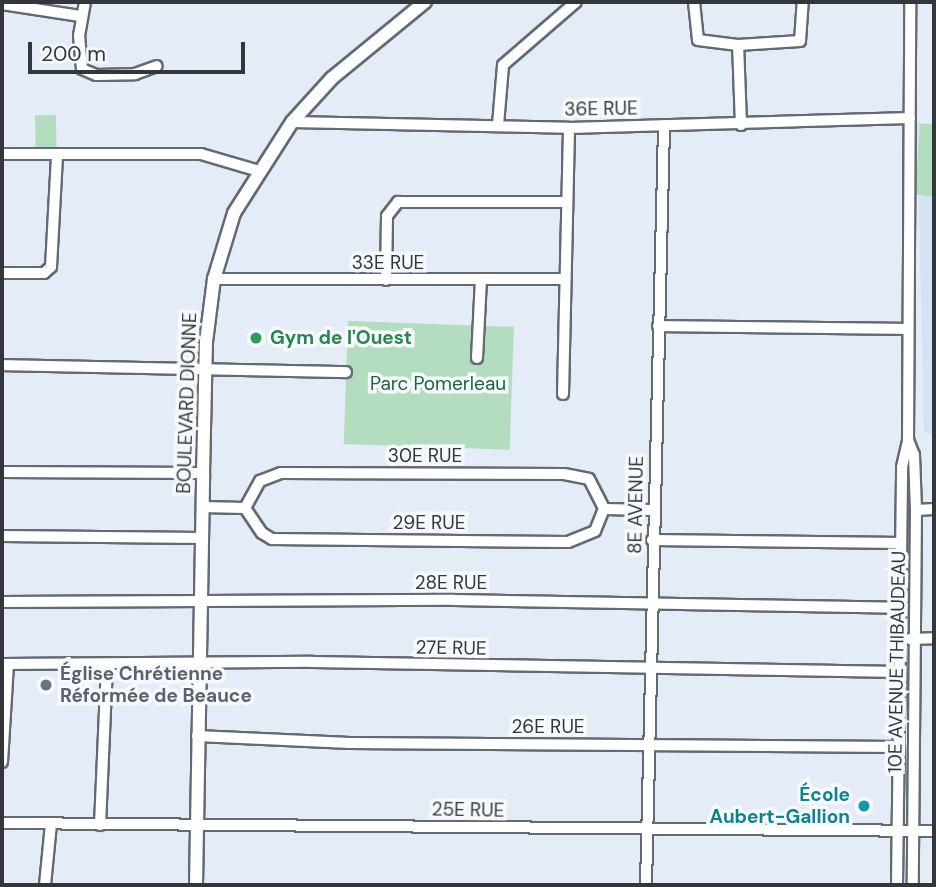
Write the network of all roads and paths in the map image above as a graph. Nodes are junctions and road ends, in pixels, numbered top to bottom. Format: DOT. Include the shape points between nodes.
graph roads {
  1 [pos="85,2"];
  2 [pos="425,2"];
  3 [pos="576,2"];
  4 [pos="694,2"];
  5 [pos="803,2"];
  6 [pos="910,2"];
  7 [pos="2,4"];
  8 [pos="80,16"];
  9 [pos="738,45"];
  10 [pos="158,66"];
  11 [pos="910,118"];
  12 [pos="292,122"];
  13 [pos="498,125"];
  14 [pos="664,125"];
  15 [pos="741,125"];
  16 [pos="569,128"];
  17 [pos="2,155"];
  18 [pos="57,155"];
  19 [pos="258,171"];
  20 [pos="566,202"];
  21 [pos="2,274"];
  22 [pos="214,279"];
  23 [pos="563,279"];
  24 [pos="386,280"];
  25 [pos="481,280"];
  26 [pos="658,326"];
  27 [pos="908,329"];
  28 [pos="477,358"];
  29 [pos="2,365"];
  30 [pos="206,371"];
  31 [pos="346,372"];
  32 [pos="563,394"];
  33 [pos="908,440"];
  34 [pos="2,472"];
  35 [pos="203,473"];
  36 [pos="202,507"];
  37 [pos="245,508"];
  38 [pos="604,509"];
  39 [pos="934,509"];
  40 [pos="653,510"];
  41 [pos="916,510"];
  42 [pos="2,536"];
  43 [pos="202,538"];
  44 [pos="652,540"];
  45 [pos="901,543"];
  46 [pos="2,602"];
  47 [pos="200,604"];
  48 [pos="651,606"];
  49 [pos="900,608"];
  50 [pos="934,638"];
  51 [pos="900,639"];
  52 [pos="914,639"];
  53 [pos="5,664"];
  54 [pos="107,665"];
  55 [pos="198,666"];
  56 [pos="650,670"];
  57 [pos="900,673"];
  58 [pos="197,736"];
  59 [pos="649,745"];
  60 [pos="898,747"];
  61 [pos="2,762"];
  62 [pos="2,823"];
  63 [pos="51,824"];
  64 [pos="100,825"];
  65 [pos="198,825"];
  66 [pos="647,829"];
  67 [pos="897,830"];
  68 [pos="913,831"];
  69 [pos="934,831"];
  70 [pos="45,885"];
  71 [pos="196,885"];
  72 [pos="646,885"];
  73 [pos="897,885"];
  74 [pos="913,885"];
  1 -- 8 [label="street"];
  2 -- 12 [label="main road, BOULEVARD DIONNE" via="332,78"];
  3 -- 13 [label="street" via="503,65"];
  4 -- 9 [label="street" via="695,29 704,42"];
  5 -- 9 [label="street" via="803,32 795,44"];
  6 -- 11 [label="street, 10E AVENUE THIBAUDEAU"];
  7 -- 8 [label="street"];
  8 -- 10 [label="street" via="79,58 85,72 135,74"];
  9 -- 15 [label="street"];
  11 -- 15 [label="street, 36E RUE"];
  11 -- 27 [label="street, 10E AVENUE THIBAUDEAU"];
  12 -- 13 [label="street, 36E RUE"];
  12 -- 19 [label="main road, BOULEVARD DIONNE"];
  13 -- 16 [label="street, 36E RUE"];
  14 -- 15 [label="street, 36E RUE"];
  14 -- 16 [label="street, 36E RUE"];
  14 -- 26 [label="street, 8E AVENUE"];
  16 -- 20 [label="street"];
  17 -- 18 [label="street"];
  18 -- 19 [label="street" via="201,154"];
  18 -- 21 [label="street" via="51,267 44,273"];
  19 -- 22 [label="main road, BOULEVARD DIONNE" via="234,213"];
  20 -- 23 [label="street"];
  20 -- 24 [label="street" via="398,202 387,216"];
  22 -- 24 [label="street, 33E RUE"];
  22 -- 30 [label="main road, BOULEVARD DIONNE"];
  23 -- 25 [label="street, 33E RUE"];
  23 -- 32 [label="street"];
  24 -- 25 [label="street, 33E RUE"];
  25 -- 28 [label="street"];
  26 -- 27 [label="street"];
  26 -- 40 [label="street, 8E AVENUE"];
  27 -- 33 [label="street, 10E AVENUE THIBAUDEAU"];
  29 -- 30 [label="street"];
  30 -- 31 [label="street"];
  30 -- 35 [label="main road, BOULEVARD DIONNE"];
  33 -- 41 [label="street, 10E AVENUE THIBAUDEAU" via="914,456"];
  33 -- 45 [label="street, 10E AVENUE THIBAUDEAU" via="902,467"];
  34 -- 35 [label="street"];
  35 -- 36 [label="main road, BOULEVARD DIONNE"];
  36 -- 37 [label="street"];
  36 -- 43 [label="main road, BOULEVARD DIONNE"];
  37 -- 38 [label="street, 29E RUE" via="262,533 272,539 554,542 588,535"];
  37 -- 38 [label="street, 30E RUE" via="260,481 281,473 524,473 589,479"];
  38 -- 40 [label="street"];
  39 -- 41 [label="street"];
  40 -- 44 [label="street, 8E AVENUE"];
  41 -- 52 [label="street, 10E AVENUE THIBAUDEAU"];
  42 -- 43 [label="street"];
  43 -- 47 [label="main road, BOULEVARD DIONNE"];
  44 -- 45 [label="street"];
  44 -- 48 [label="street, 8E AVENUE"];
  45 -- 49 [label="street, 10E AVENUE THIBAUDEAU"];
  46 -- 47 [label="street, 28E RUE"];
  47 -- 48 [label="street, 28E RUE" via="454,600"];
  47 -- 55 [label="main road, BOULEVARD DIONNE"];
  48 -- 49 [label="street, 28E RUE"];
  48 -- 56 [label="street, 8E AVENUE"];
  49 -- 51 [label="street, 10E AVENUE THIBAUDEAU"];
  50 -- 52 [label="street"];
  51 -- 52 [label="street"];
  51 -- 57 [label="street, 10E AVENUE THIBAUDEAU"];
  52 -- 68 [label="street, 10E AVENUE THIBAUDEAU"];
  53 -- 54 [label="street, 27E RUE"];
  53 -- 61 [label="street"];
  54 -- 55 [label="street, 27E RUE"];
  54 -- 64 [label="street"];
  55 -- 56 [label="street, 27E RUE" via="312,662"];
  55 -- 58 [label="main road, BOULEVARD DIONNE"];
  56 -- 57 [label="street, 27E RUE"];
  56 -- 59 [label="street, 8E AVENUE"];
  57 -- 60 [label="street, 10E AVENUE THIBAUDEAU"];
  58 -- 59 [label="street, 26E RUE" via="350,743"];
  58 -- 65 [label="main road, BOULEVARD DIONNE"];
  59 -- 60 [label="street, 26E RUE"];
  59 -- 66 [label="street, 8E AVENUE"];
  60 -- 67 [label="street, 10E AVENUE THIBAUDEAU"];
  62 -- 63 [label="street, 25E RUE"];
  63 -- 64 [label="street, 25E RUE"];
  63 -- 70 [label="street"];
  64 -- 65 [label="street, 25E RUE"];
  65 -- 66 [label="street, 25E RUE"];
  65 -- 71 [label="main road, BOULEVARD DIONNE"];
  66 -- 67 [label="street, 25E RUE"];
  66 -- 72 [label="street, 8E AVENUE"];
  67 -- 68 [label="street, 25E RUE"];
  67 -- 73 [label="street, 10E AVENUE THIBAUDEAU"];
  68 -- 69 [label="street, 25E RUE"];
  68 -- 74 [label="street, 10E AVENUE THIBAUDEAU"];
}
